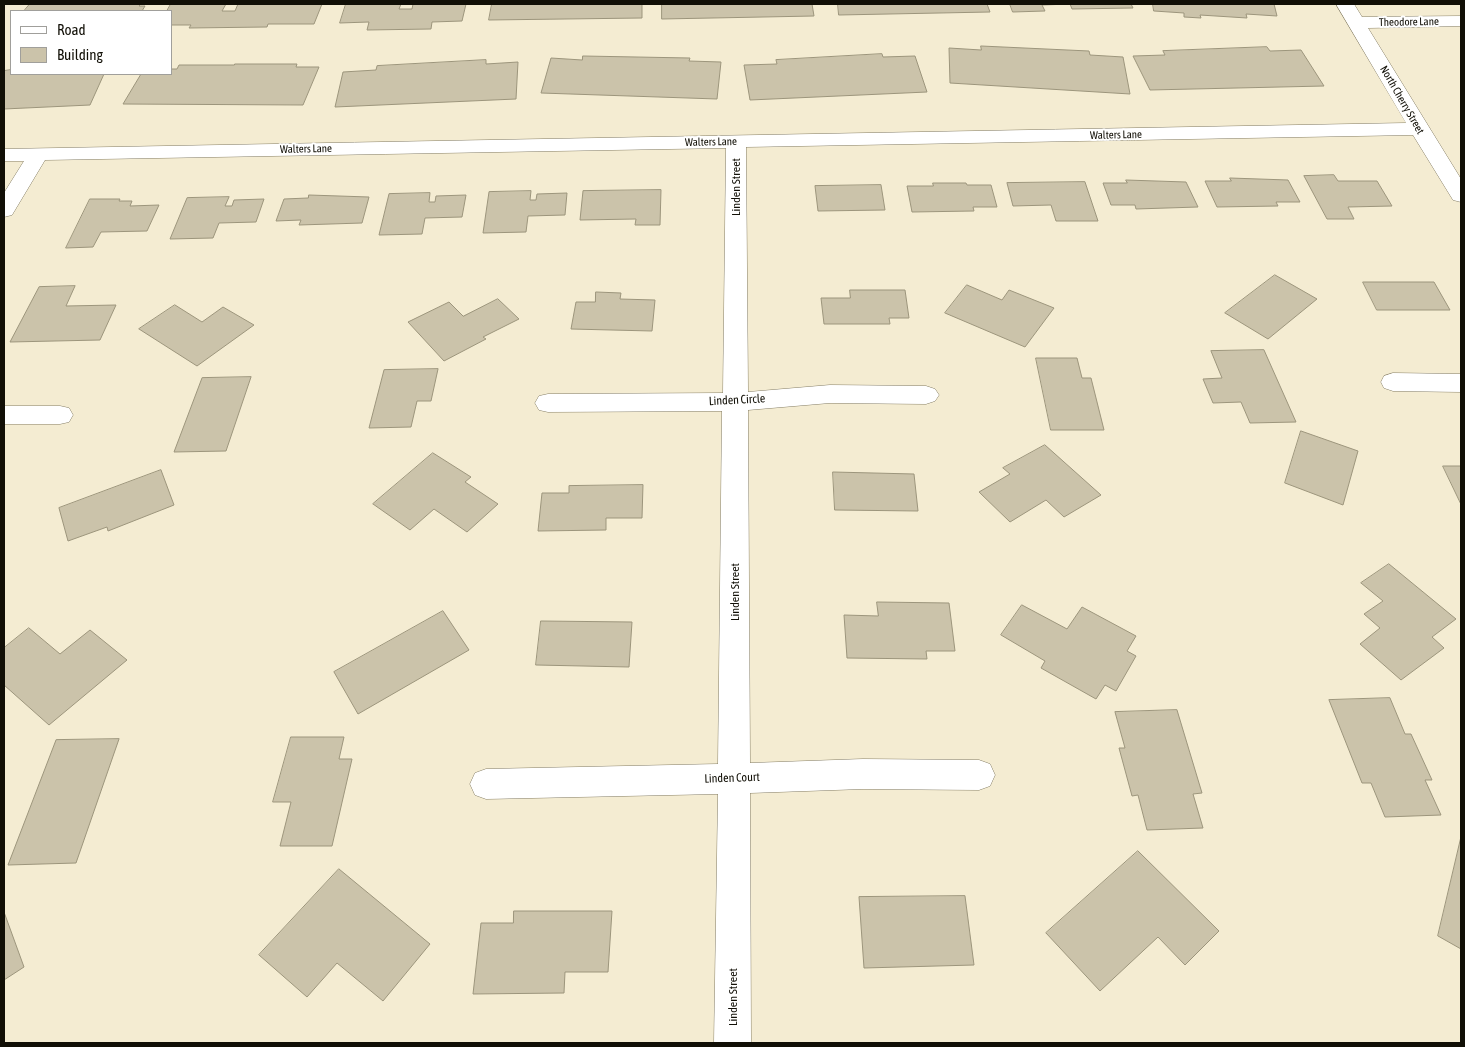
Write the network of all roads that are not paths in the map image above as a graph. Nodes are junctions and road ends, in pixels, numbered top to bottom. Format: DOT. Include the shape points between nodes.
graph roads {
  1 [pos="1345,4"];
  2 [pos="1461,21"];
  3 [pos="1357,23"];
  4 [pos="1419,129"];
  5 [pos="736,142"];
  6 [pos="39,154"];
  7 [pos="4,155"];
  8 [pos="1461,195"];
  9 [pos="4,210"];
  10 [pos="1393,382"];
  11 [pos="1461,383"];
  12 [pos="926,395"];
  13 [pos="737,402"];
  14 [pos="548,403"];
  15 [pos="4,415"];
  16 [pos="60,415"];
  17 [pos="978,775"];
  18 [pos="734,779"];
  19 [pos="486,784"];
  20 [pos="733,1043"];
  1 -- 3 [label="street, North Cherry Street"];
  2 -- 3 [label="street, Theodore Lane"];
  3 -- 4 [label="street, North Cherry Street"];
  4 -- 5 [label="street, Walters Lane"];
  4 -- 8 [label="street, North Cherry Street"];
  5 -- 6 [label="street, Walters Lane"];
  5 -- 13 [label="street, Linden Street"];
  6 -- 7 [label="street, Walters Lane"];
  6 -- 9 [label="street"];
  10 -- 11 [label="street"];
  12 -- 13 [label="street, Linden Circle" via="830,394"];
  13 -- 14 [label="street, Linden Circle"];
  13 -- 18 [label="street, Linden Street"];
  15 -- 16 [label="street"];
  17 -- 18 [label="street, Linden Court" via="855,774"];
  18 -- 19 [label="street, Linden Court"];
  18 -- 20 [label="street, Linden Street"];
}
